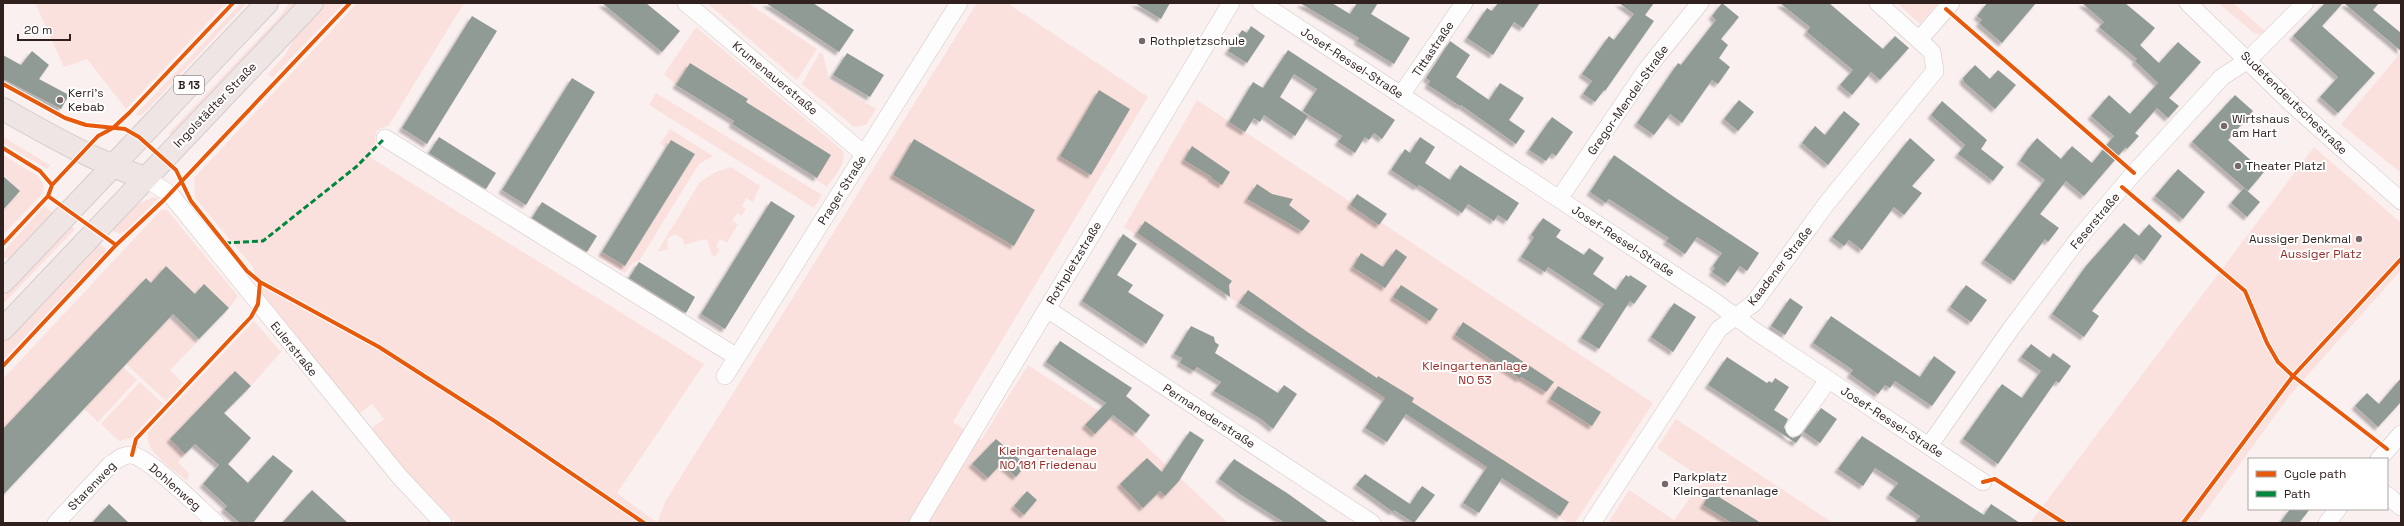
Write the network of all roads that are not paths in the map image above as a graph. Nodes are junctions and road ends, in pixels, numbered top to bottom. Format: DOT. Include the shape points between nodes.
graph roads {
  1 [pos="267,3"];
  2 [pos="312,3"];
  3 [pos="686,3"];
  4 [pos="959,3"];
  5 [pos="1231,3"];
  6 [pos="1261,3"];
  7 [pos="1464,3"];
  8 [pos="1700,3"];
  9 [pos="1878,3"];
  10 [pos="1951,3"];
  11 [pos="2188,3"];
  12 [pos="2304,3"];
  13 [pos="1919,40"];
  14 [pos="2248,60"];
  15 [pos="1401,95"];
  16 [pos="3,109"];
  17 [pos="385,138"];
  18 [pos="864,154"];
  19 [pos="111,166"];
  20 [pos="145,178"];
  21 [pos="1559,200"];
  22 [pos="2401,201"];
  23 [pos="3,282"];
  24 [pos="1047,309"];
  25 [pos="1735,317"];
  26 [pos="3,329"];
  27 [pos="737,357"];
  28 [pos="725,376"];
  29 [pos="1828,380"];
  30 [pos="1794,428"];
  31 [pos="2401,434"];
  32 [pos="1929,446"];
  33 [pos="132,455"];
  34 [pos="2380,458"];
  35 [pos="1983,482"];
  36 [pos="2388,496"];
  37 [pos="2401,507"];
  38 [pos="2337,510"];
  39 [pos="56,523"];
  40 [pos="216,523"];
  41 [pos="443,523"];
  42 [pos="918,523"];
  43 [pos="1372,523"];
  44 [pos="1592,523"];
  45 [pos="2327,523"];
  1 -- 19 [label="main road, B 13"];
  2 -- 20 [label="main road, Ingolstädter Straße / B 13"];
  3 -- 18 [label="street, Krumenauerstraße"];
  4 -- 18 [label="street, Prager Straße"];
  5 -- 24 [label="street, Rothpletzstraße"];
  6 -- 15 [label="street, Josef-Ressel-Straße"];
  7 -- 15 [label="street, Tittastraße"];
  8 -- 21 [label="street, Gregor-Mendel-Straße" via="1646,70"];
  9 -- 13 [label="street"];
  10 -- 13 [label="street"];
  11 -- 14 [label="street, Sudetendeutschestraße"];
  12 -- 14 [label="street, Feserstraße"];
  13 -- 25 [label="street, Kaadener Straße" via="1932,52 1935,71 1827,203 1754,303"];
  14 -- 22 [label="street, Sudetendeutschestraße" via="2315,126"];
  14 -- 32 [label="street, Feserstraße" via="2222,77 2079,238 2010,330"];
  15 -- 21 [label="street, Josef-Ressel-Straße"];
  16 -- 19 [label="main road"];
  17 -- 27 [label="street"];
  18 -- 27 [label="street, Prager Straße"];
  19 -- 20 [label="main road"];
  19 -- 23 [label="main road, B 13"];
  20 -- 26 [label="main road, Ingolstädter Straße / B 13"];
  20 -- 41 [label="street, Eulerstraße" via="170,194 399,476"];
  21 -- 25 [label="street, Josef-Ressel-Straße"];
  24 -- 42 [label="street, Rothpletzstraße"];
  24 -- 43 [label="street, Permanederstraße"];
  25 -- 29 [label="street, Josef-Ressel-Straße"];
  25 -- 44 [label="street, Kaadener Straße" via="1718,329"];
  27 -- 28 [label="street, Prager Straße"];
  29 -- 30 [label="street"];
  29 -- 32 [label="street, Josef-Ressel-Straße"];
  31 -- 34 [label="street"];
  32 -- 35 [label="street, Josef-Ressel-Straße"];
  33 -- 39 [label="street, Starenweg" via="118,459 110,465"];
  33 -- 40 [label="street, Dohlenweg" via="148,463"];
  36 -- 37 [label="street"];
  38 -- 45 [label="street"];
}
